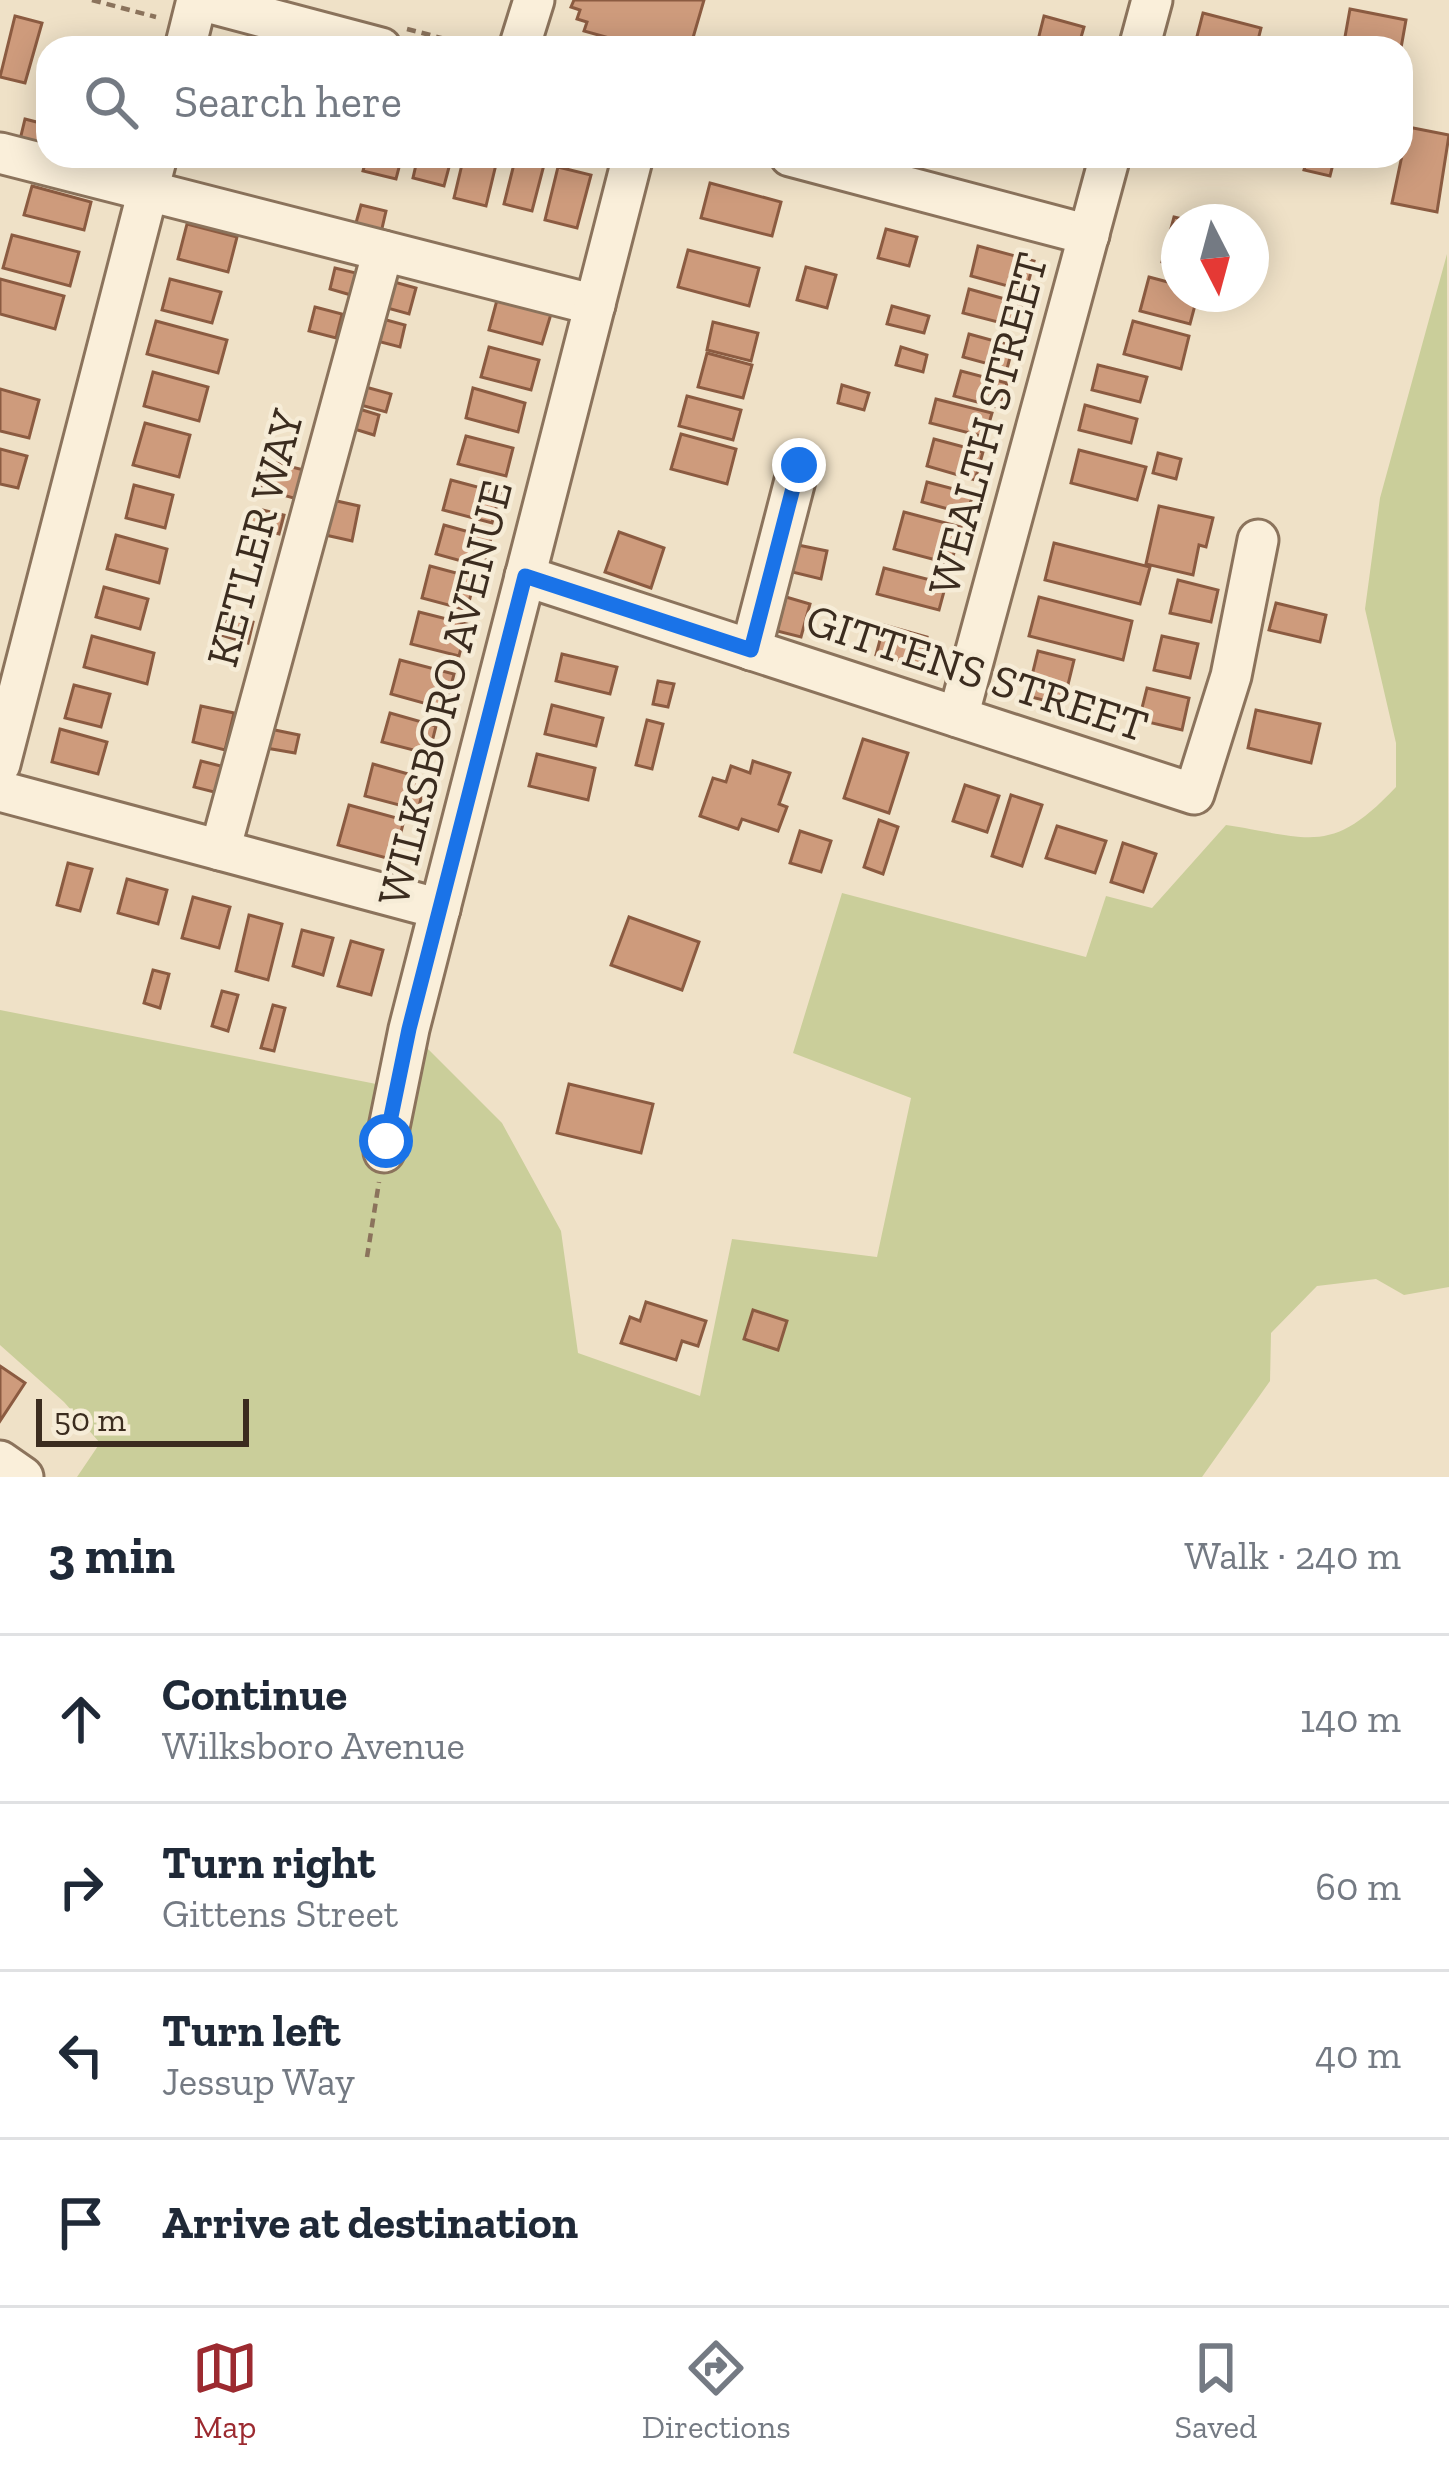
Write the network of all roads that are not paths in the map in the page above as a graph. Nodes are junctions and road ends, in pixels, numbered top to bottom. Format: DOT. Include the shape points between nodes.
graph roads {
  1 [pos="534,0"];
  2 [pos="1152,0"];
  3 [pos="187,17"];
  4 [pos="306,36"];
  5 [pos="523,36"];
  6 [pos="1142,36"];
  7 [pos="0,153"];
  8 [pos="36,158"];
  9 [pos="114,168"];
  10 [pos="630,168"];
  11 [pos="835,168"];
  12 [pos="1107,168"];
  13 [pos="152,173"];
  14 [pos="1089,235"];
  15 [pos="383,250"];
  16 [pos="595,305"];
  17 [pos="799,465"];
  18 [pos="1258,540"];
  19 [pos="525,576"];
  20 [pos="751,650"];
  21 [pos="958,717"];
  22 [pos="0,764"];
  23 [pos="0,790"];
  24 [pos="220,850"];
  25 [pos="440,909"];
  26 [pos="384,1152"];
  27 [pos="0,1461"];
  28 [pos="23,1477"];
  1 -- 5 [label="street"];
  2 -- 6 [label="street"];
  3 -- 4 [label="street"];
  7 -- 8 [label="street"];
  9 -- 13 [label="street"];
  10 -- 16 [label="street, WILKSBORO AVENUE"];
  11 -- 14 [label="street"];
  12 -- 14 [label="street, WEALTH STREET"];
  13 -- 15 [label="street"];
  13 -- 22 [label="street"];
  14 -- 21 [label="street, WEALTH STREET"];
  15 -- 16 [label="street"];
  15 -- 24 [label="street, KETLER WAY"];
  16 -- 19 [label="street, WILKSBORO AVENUE"];
  17 -- 20 [label="street"];
  18 -- 21 [label="street, GITTENS STREET" via="1232,676 1194,794"];
  19 -- 20 [label="street, GITTENS STREET"];
  19 -- 25 [label="street, WILKSBORO AVENUE"];
  20 -- 21 [label="street, GITTENS STREET"];
  23 -- 24 [label="street"];
  24 -- 25 [label="street"];
  25 -- 26 [label="street, WILKSBORO AVENUE"];
  27 -- 28 [label="street"];
}
